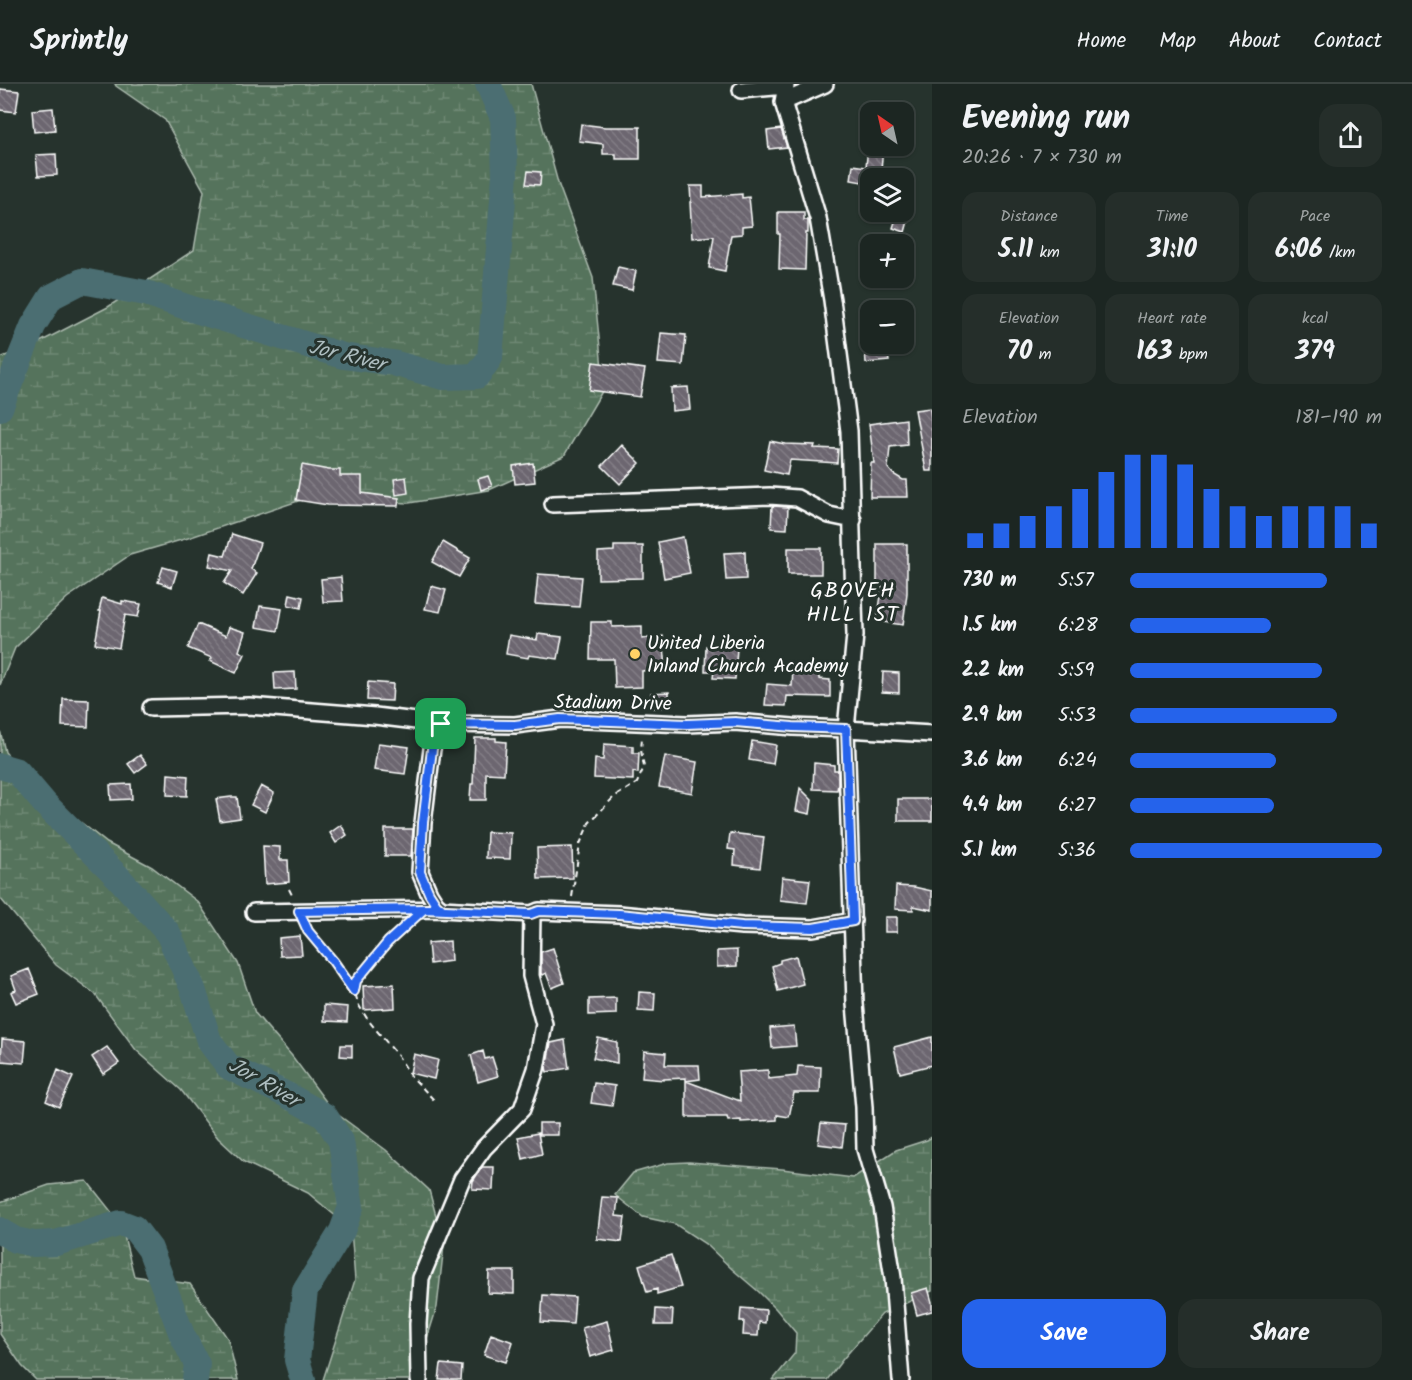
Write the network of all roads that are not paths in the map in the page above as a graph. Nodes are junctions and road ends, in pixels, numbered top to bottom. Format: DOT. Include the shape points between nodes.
graph roads {
  1 [pos="825,84"];
  2 [pos="741,90"];
  3 [pos="783,102"];
  4 [pos="554,504"];
  5 [pos="853,520"];
  6 [pos="151,708"];
  7 [pos="441,724"];
  8 [pos="846,729"];
  9 [pos="932,734"];
  10 [pos="442,909"];
  11 [pos="254,912"];
  12 [pos="531,914"];
  13 [pos="853,921"];
  14 [pos="419,1380"];
  15 [pos="902,1380"];
  1 -- 3 [label="street"];
  2 -- 3 [label="street" via="786,86"];
  3 -- 5 [label="street" via="818,218 832,300 849,430"];
  4 -- 5 [label="street" via="771,496 797,498 829,515"];
  5 -- 8 [label="street" via="855,635"];
  6 -- 7 [label="street, Stadium Drive" via="249,706"];
  7 -- 8 [label="street, Stadium Drive" via="515,725 560,719 735,722"];
  7 -- 10 [label="street" via="432,749 420,872"];
  8 -- 9 [label="street, Stadium Drive"];
  8 -- 13 [label="street"];
  10 -- 11 [label="street"];
  10 -- 12 [label="street"];
  12 -- 13 [label="street" via="619,914 742,926 813,928"];
  12 -- 14 [label="street" via="531,976 544,1024 536,1069 522,1109 484,1148 462,1179 421,1278"];
  13 -- 15 [label="street" via="865,1149 882,1207 894,1278"];
}
